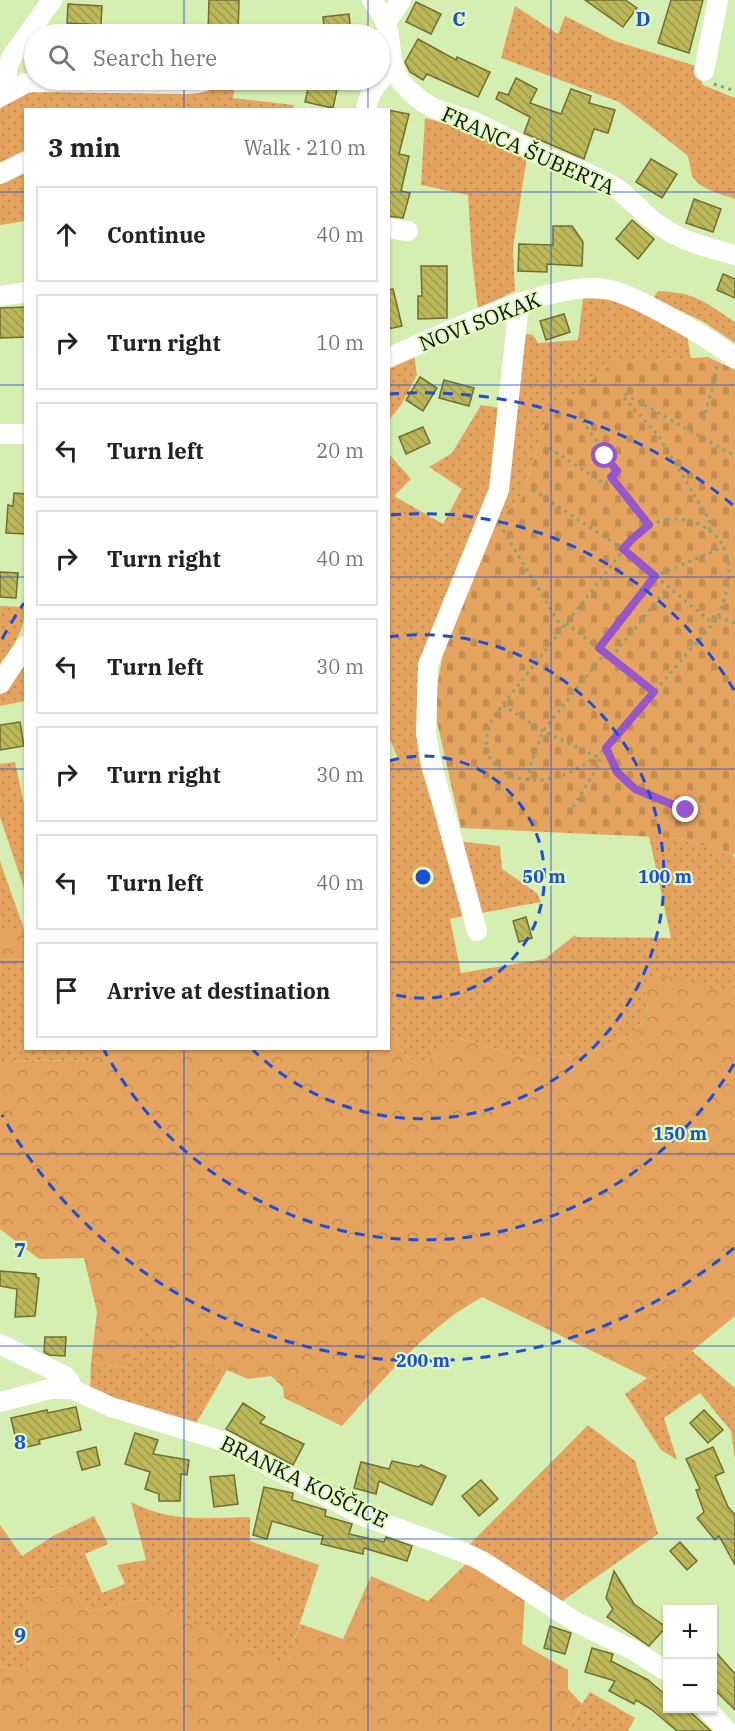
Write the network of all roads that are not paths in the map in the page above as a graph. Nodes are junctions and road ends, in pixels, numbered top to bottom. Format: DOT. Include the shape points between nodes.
graph roads {
  1 [pos="52,0"];
  2 [pos="372,0"];
  3 [pos="401,0"];
  4 [pos="718,0"];
  5 [pos="386,23"];
  6 [pos="35,24"];
  7 [pos="24,39"];
  8 [pos="390,67"];
  9 [pos="704,71"];
  10 [pos="24,85"];
  11 [pos="372,90"];
  12 [pos="3,95"];
  13 [pos="366,108"];
  14 [pos="24,162"];
  15 [pos="0,174"];
  16 [pos="735,255"];
  17 [pos="24,292"];
  18 [pos="0,296"];
  19 [pos="519,303"];
  20 [pos="390,357"];
  21 [pos="735,358"];
  22 [pos="0,434"];
  23 [pos="24,435"];
  24 [pos="24,648"];
  25 [pos="0,684"];
  26 [pos="477,931"];
  27 [pos="0,1344"];
  28 [pos="72,1389"];
  29 [pos="0,1402"];
  30 [pos="663,1669"];
  31 [pos="711,1713"];
  32 [pos="727,1731"];
  1 -- 6 [label="street"];
  2 -- 5 [label="street"];
  3 -- 5 [label="street"];
  4 -- 9 [label="street"];
  7 -- 12 [label="street" via="7,67"];
  8 -- 16 [label="street, FRANCA ŠUBERTA" via="428,106 597,177 672,234"];
  10 -- 12 [label="street"];
  11 -- 13 [label="street"];
  14 -- 15 [label="street"];
  17 -- 18 [label="street"];
  19 -- 20 [label="street, NOVI SOKAK"];
  19 -- 21 [label="street, NOVI SOKAK" via="574,290 607,289 632,297 688,326"];
  19 -- 26 [label="street" via="499,490 428,665 426,732 430,758"];
  22 -- 23 [label="street"];
  24 -- 25 [label="street"];
  27 -- 28 [label="street, BRANKA KOŠČICE" via="65,1376"];
  28 -- 29 [label="street" via="31,1392"];
  28 -- 30 [label="street, BRANKA KOŠČICE" via="111,1407 223,1441 363,1516 463,1552 576,1622"];
  31 -- 32 [label="street"];
}
